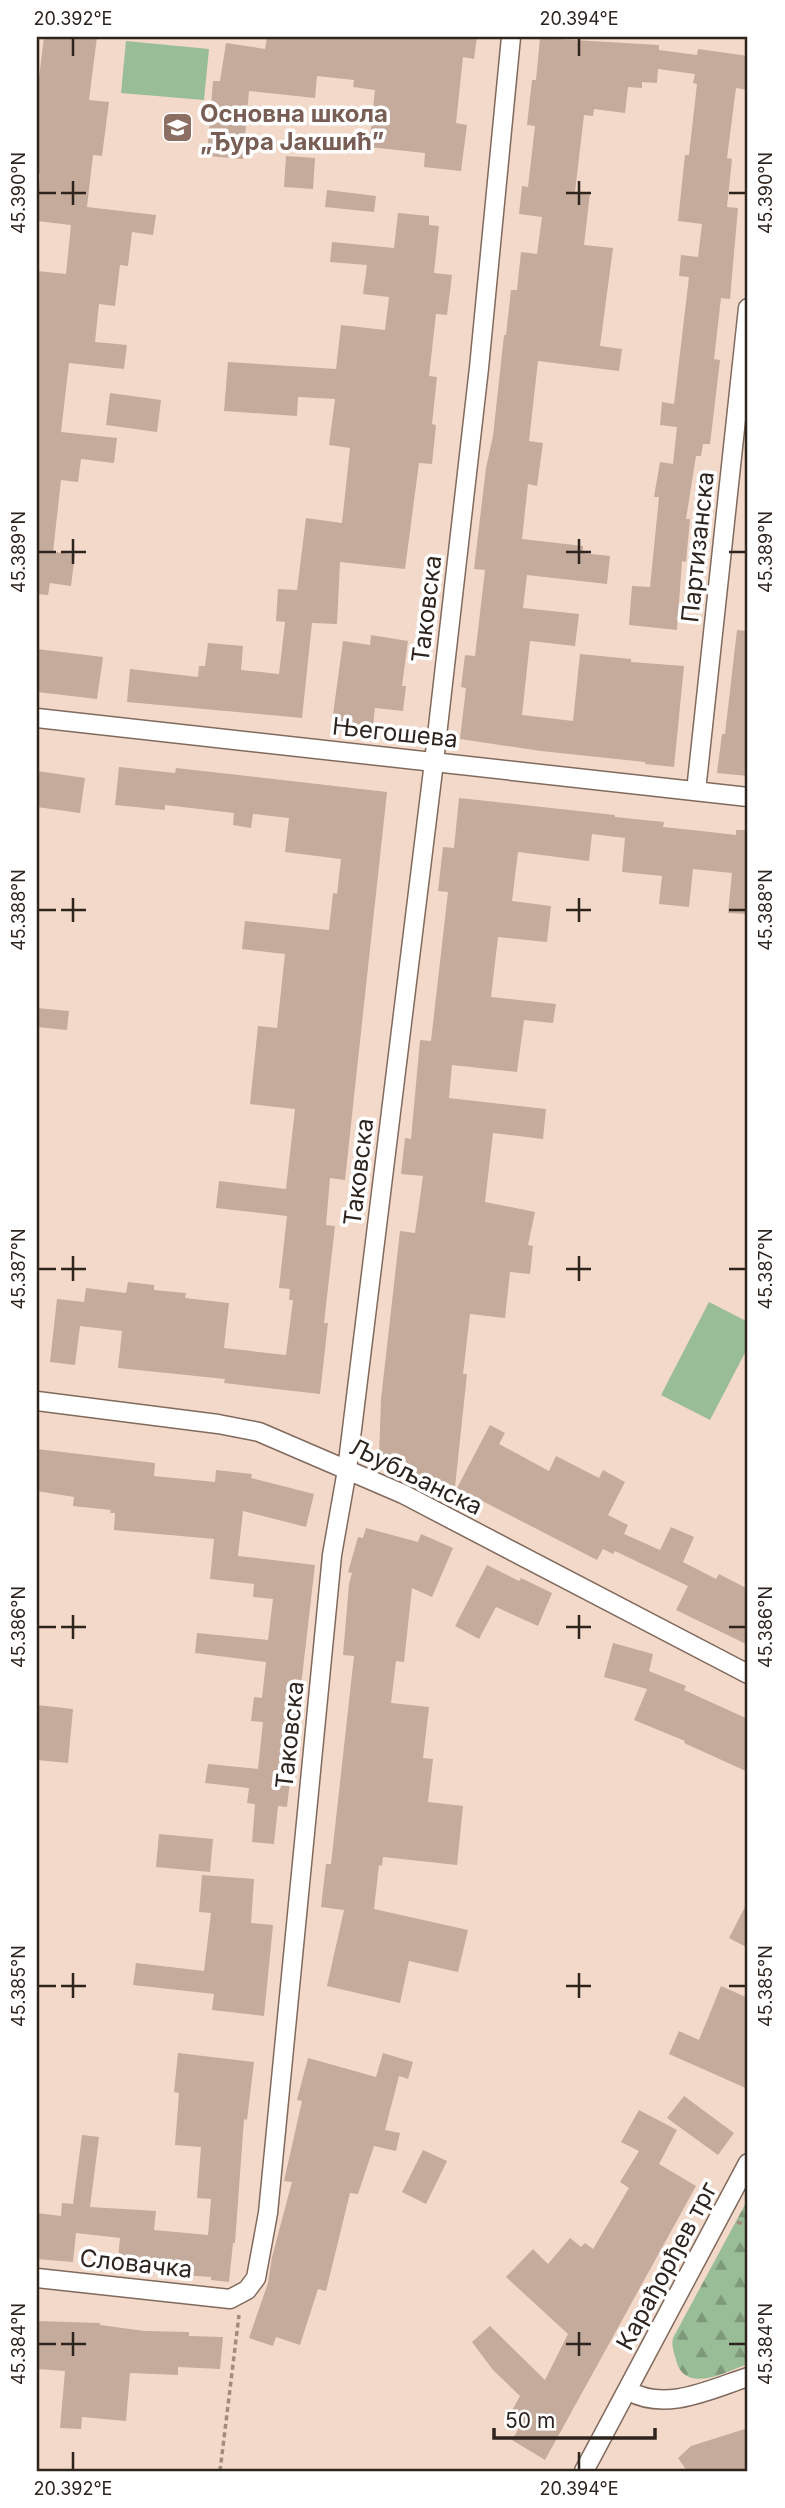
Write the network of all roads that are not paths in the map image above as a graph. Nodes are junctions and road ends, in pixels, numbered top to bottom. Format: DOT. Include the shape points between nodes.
graph roads {
  1 [pos="511,37"];
  2 [pos="748,307"];
  3 [pos="37,718"];
  4 [pos="434,762"];
  5 [pos="696,791"];
  6 [pos="748,797"];
  7 [pos="37,1401"];
  8 [pos="347,1470"];
  9 [pos="748,1674"];
  10 [pos="748,2163"];
  11 [pos="37,2277"];
  12 [pos="234,2297"];
  13 [pos="748,2377"];
  14 [pos="629,2391"];
  15 [pos="584,2471"];
  1 -- 4 [label="street, Таковска" via="480,368"];
  2 -- 5 [label="street, Партизанска"];
  3 -- 4 [label="street, Његошева"];
  4 -- 5 [label="street, Његошева"];
  4 -- 8 [label="street, Таковска"];
  5 -- 6 [label="street, Његошева"];
  7 -- 8 [label="street, Љубљанска" via="259,1432"];
  8 -- 9 [label="street, Љубљанска" via="403,1494"];
  8 -- 12 [label="street, Таковска" via="332,1555 268,2213 256,2278"];
  10 -- 14 [label="street, Карађорђев трг"];
  11 -- 12 [label="street, Словачка"];
  13 -- 14 [label="street" via="680,2398 641,2398"];
  14 -- 15 [label="street, Карађорђев трг"];
}
